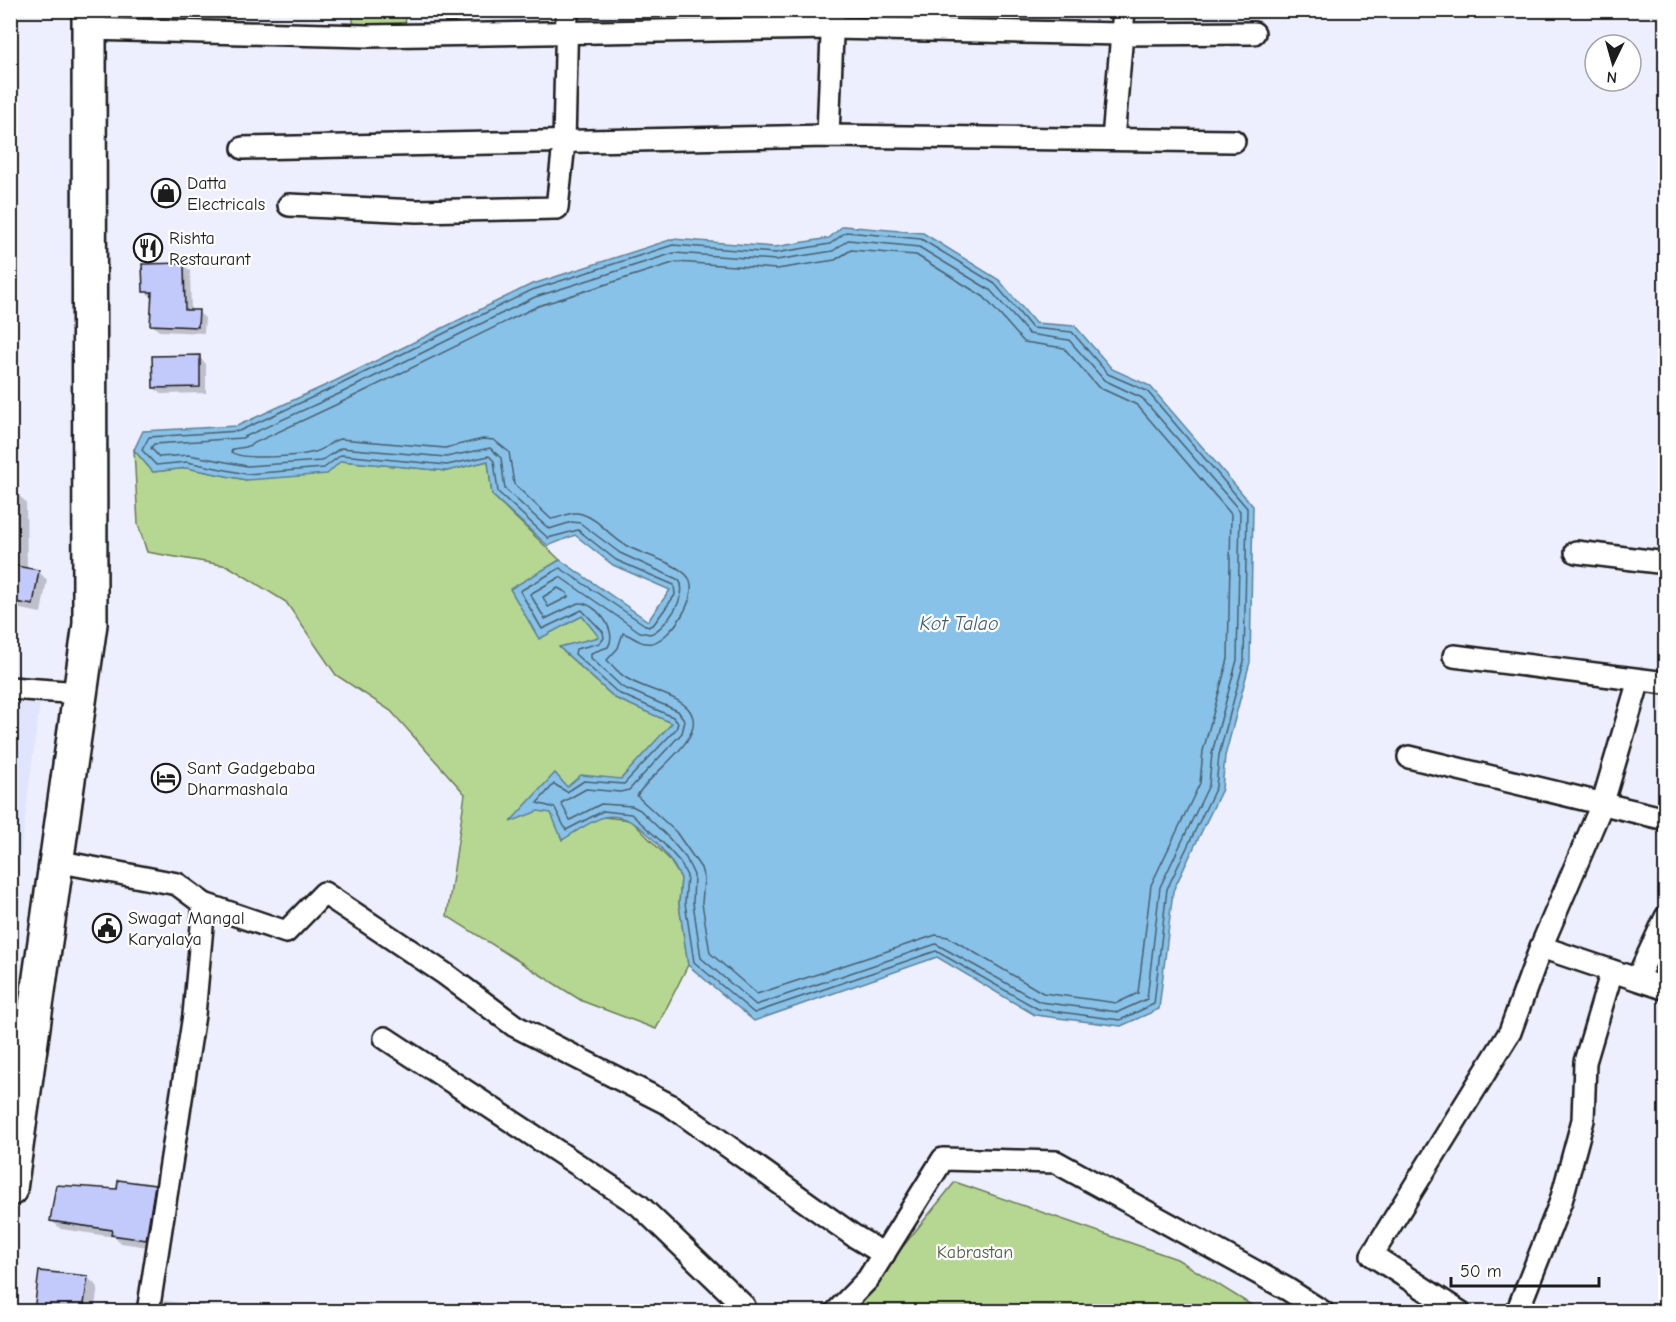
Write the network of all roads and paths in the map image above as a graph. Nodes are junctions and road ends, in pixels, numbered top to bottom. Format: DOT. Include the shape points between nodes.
graph roads {
  1 [pos="567,10"];
  2 [pos="1124,10"];
  3 [pos="833,19"];
  4 [pos="89,20"];
  5 [pos="565,33"];
  6 [pos="1254,33"];
  7 [pos="1122,34"];
  8 [pos="828,136"];
  9 [pos="1113,139"];
  10 [pos="1234,141"];
  11 [pos="564,143"];
  12 [pos="243,148"];
  13 [pos="289,205"];
  14 [pos="1576,552"];
  15 [pos="1665,563"];
  16 [pos="1454,656"];
  17 [pos="1639,680"];
  18 [pos="1665,683"];
  19 [pos="10,688"];
  20 [pos="80,693"];
  21 [pos="1409,757"];
  22 [pos="1603,802"];
  23 [pos="1665,819"];
  24 [pos="56,861"];
  25 [pos="204,904"];
  26 [pos="1665,917"];
  27 [pos="1541,947"];
  28 [pos="1612,971"];
  29 [pos="1637,979"];
  30 [pos="1665,989"];
  31 [pos="385,1038"];
  32 [pos="10,1189"];
  33 [pos="884,1254"];
  34 [pos="744,1306"];
  35 [pos="148,1311"];
  36 [pos="836,1311"];
  37 [pos="1323,1311"];
  38 [pos="1460,1311"];
  39 [pos="1517,1311"];
  1 -- 5 [label="street"];
  2 -- 7 [label="street"];
  3 -- 5 [label="street"];
  3 -- 7 [label="street"];
  3 -- 8 [label="street"];
  4 -- 5 [label="street" via="367,36"];
  4 -- 20 [label="highway" via="90,624"];
  5 -- 11 [label="street"];
  6 -- 7 [label="street"];
  7 -- 9 [label="street"];
  8 -- 9 [label="street"];
  8 -- 11 [label="street"];
  9 -- 10 [label="street"];
  11 -- 12 [label="street"];
  11 -- 13 [label="street" via="557,208 417,212"];
  14 -- 15 [label="street"];
  16 -- 17 [label="street"];
  17 -- 18 [label="street"];
  17 -- 22 [label="street"];
  19 -- 20 [label="street"];
  20 -- 24 [label="highway"];
  21 -- 22 [label="street"];
  22 -- 23 [label="street"];
  22 -- 27 [label="street"];
  24 -- 25 [label="street" via="177,884"];
  24 -- 32 [label="highway"];
  25 -- 33 [label="street" via="286,932 324,893 515,1026 669,1105"];
  25 -- 35 [label="street" via="194,1015"];
  26 -- 29 [label="street"];
  27 -- 28 [label="street"];
  27 -- 38 [label="street" via="1510,1032 1372,1254"];
  28 -- 29 [label="street"];
  28 -- 39 [label="street" via="1585,1062 1584,1120 1561,1201"];
  29 -- 30 [label="street"];
  31 -- 34 [label="street" via="639,1205"];
  33 -- 36 [label="street" via="868,1279"];
  33 -- 37 [label="street" via="943,1159 1056,1162"];
}
